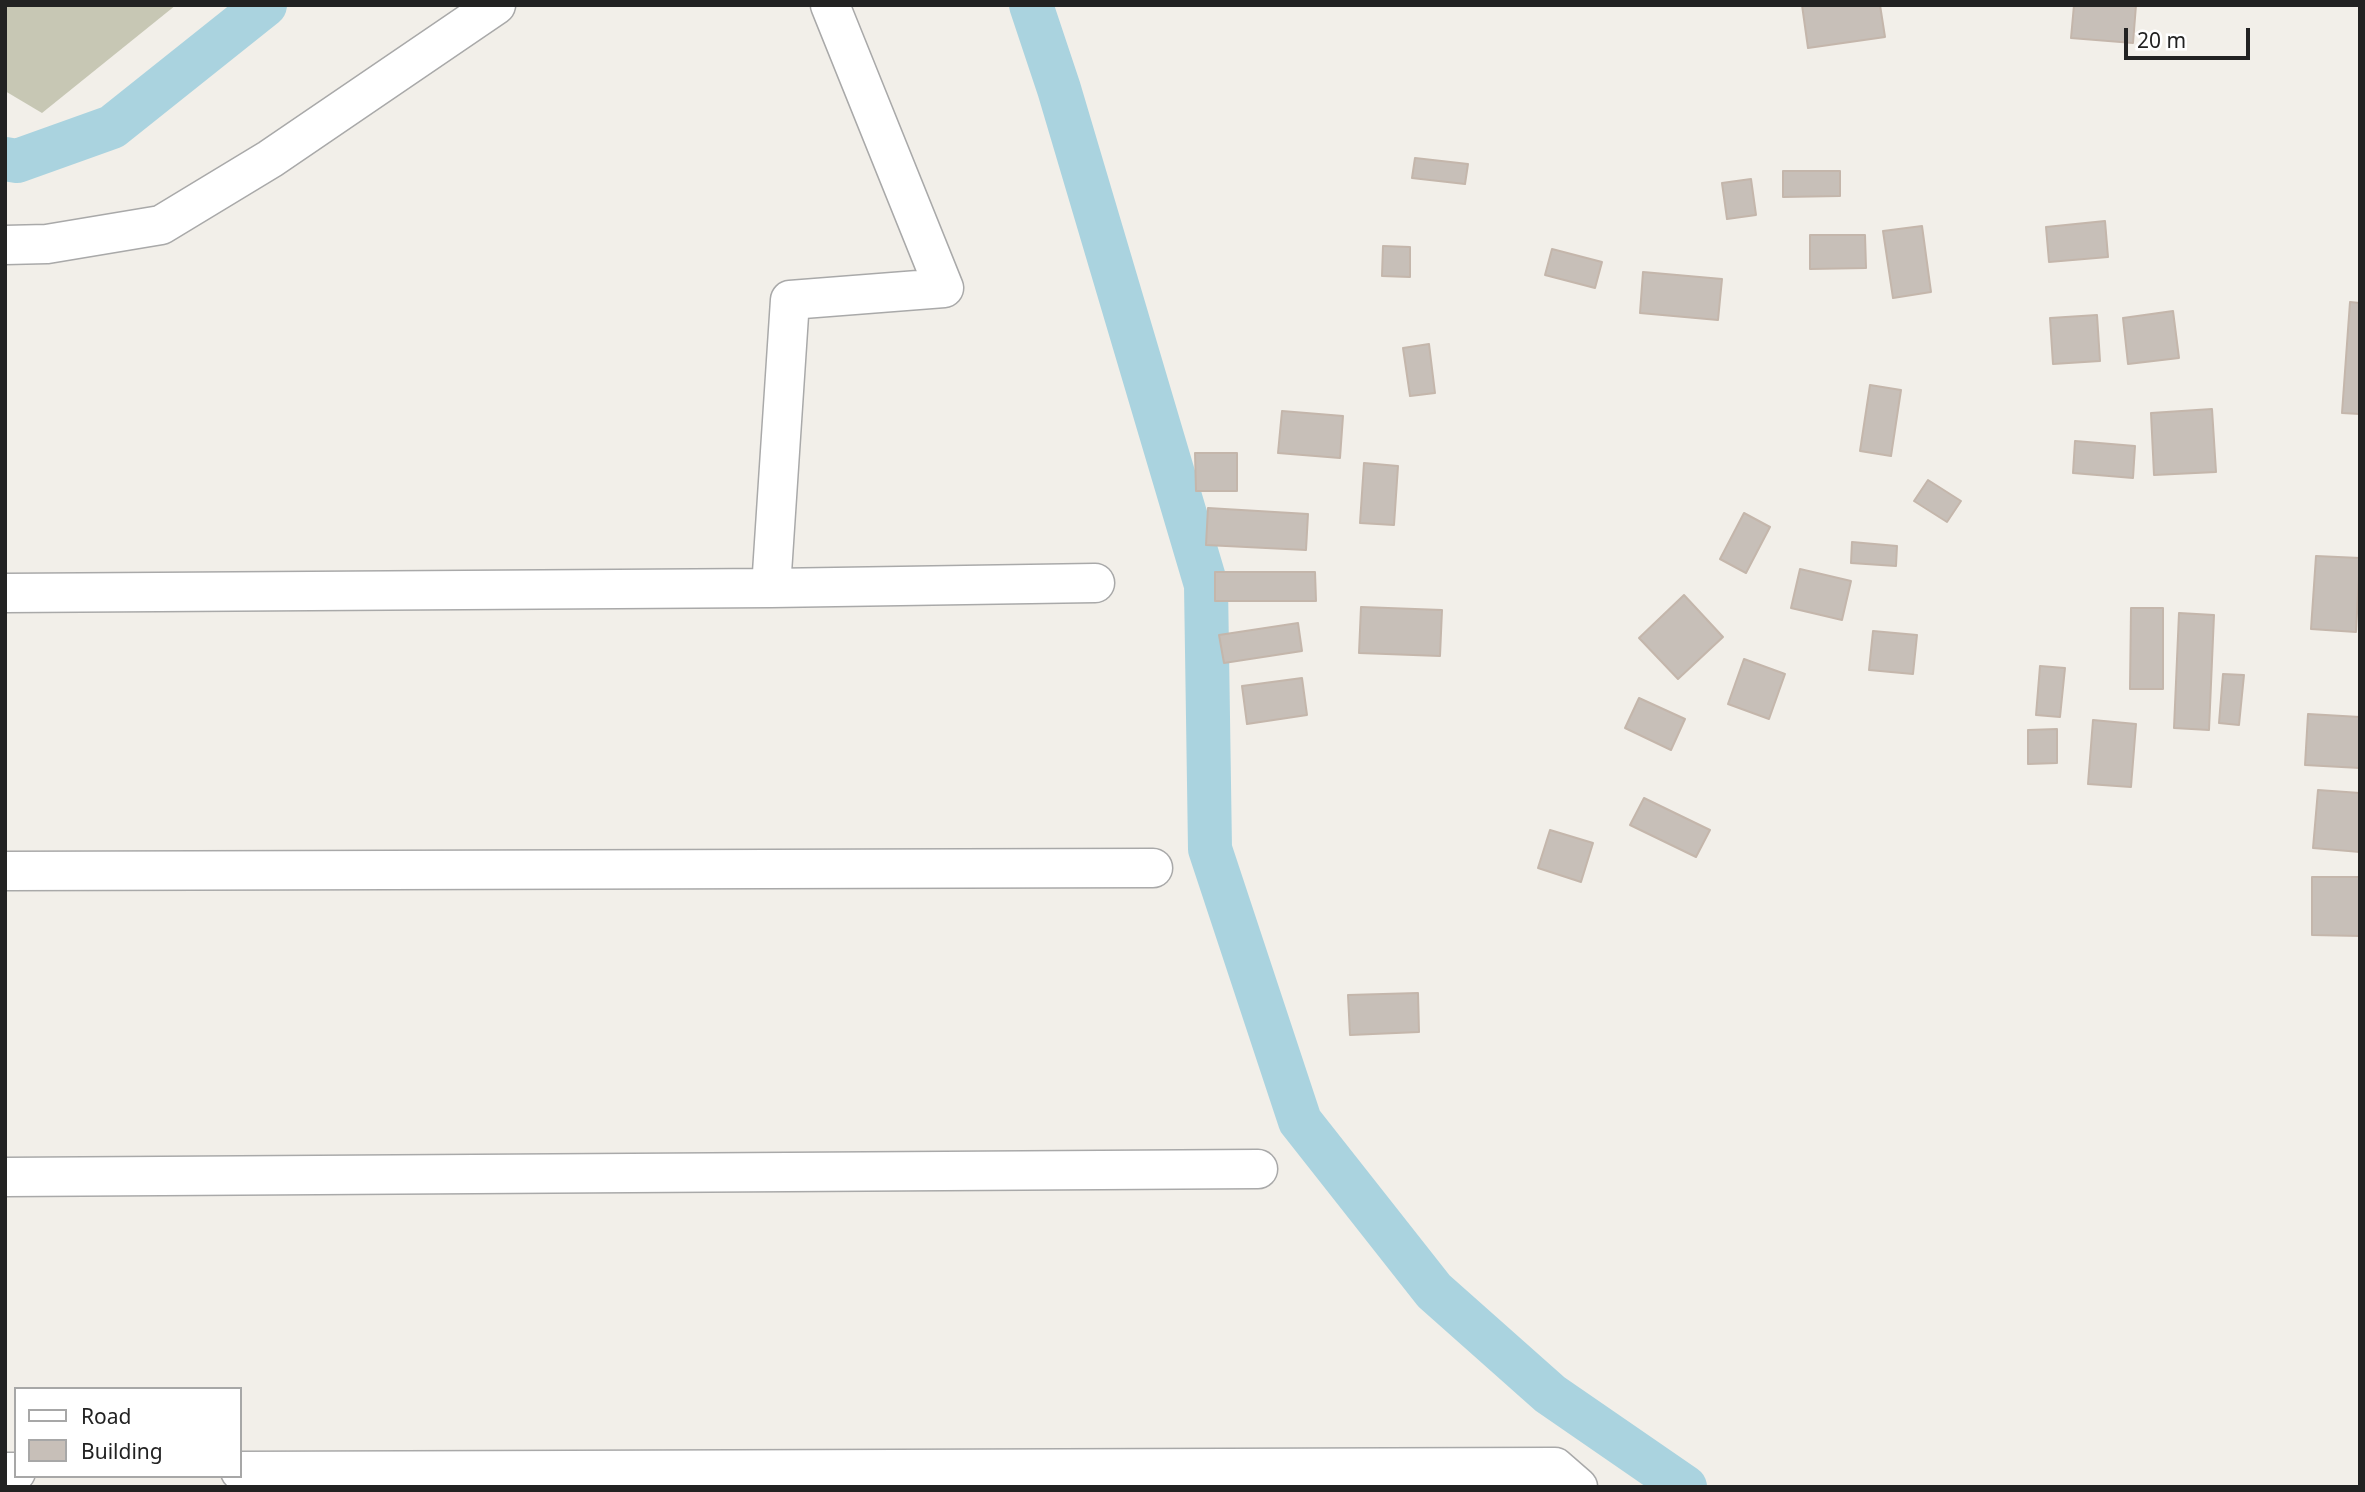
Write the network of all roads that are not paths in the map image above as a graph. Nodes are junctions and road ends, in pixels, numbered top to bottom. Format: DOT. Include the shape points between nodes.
graph roads {
  1 [pos="496,5"];
  2 [pos="830,5"];
  3 [pos="5,244"];
  4 [pos="1095,583"];
  5 [pos="771,589"];
  6 [pos="5,593"];
  7 [pos="1153,868"];
  8 [pos="5,871"];
  9 [pos="1258,1169"];
  10 [pos="5,1177"];
  11 [pos="242,1471"];
  12 [pos="1578,1487"];
  1 -- 3 [label="street" via="270,159 162,225 47,244"];
  2 -- 5 [label="street" via="944,288 790,300"];
  4 -- 5 [label="street"];
  5 -- 6 [label="street"];
  7 -- 8 [label="street"];
  9 -- 10 [label="street"];
  11 -- 12 [label="street" via="1555,1467"];
}
